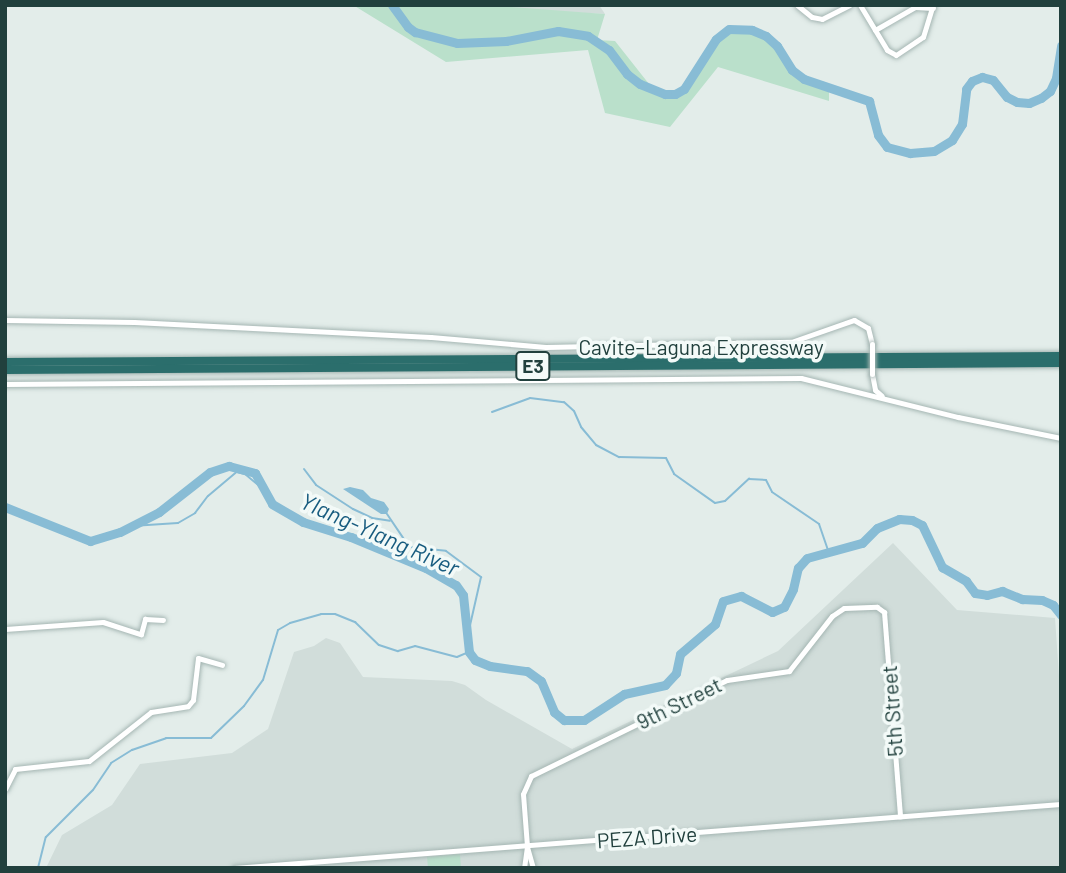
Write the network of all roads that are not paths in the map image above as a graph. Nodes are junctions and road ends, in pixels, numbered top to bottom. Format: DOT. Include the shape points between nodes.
graph roads {
  1 [pos="797,5"];
  2 [pos="850,5"];
  3 [pos="860,5"];
  4 [pos="933,7"];
  5 [pos="875,30"];
  6 [pos="5,320"];
  7 [pos="1061,356"];
  8 [pos="5,362"];
  9 [pos="1061,363"];
  10 [pos="5,370"];
  11 [pos="5,384"];
  12 [pos="902,403"];
  13 [pos="1061,438"];
  14 [pos="881,609"];
  15 [pos="163,620"];
  16 [pos="5,629"];
  17 [pos="222,665"];
  18 [pos="5,789"];
  19 [pos="1061,804"];
  20 [pos="900,816"];
  21 [pos="527,846"];
  22 [pos="234,868"];
  23 [pos="524,868"];
  24 [pos="533,868"];
  1 -- 2 [label="street" via="822,19"];
  3 -- 5 [label="street"];
  4 -- 5 [label="street" via="915,7"];
  4 -- 5 [label="street" via="923,37 900,54 891,54"];
  6 -- 12 [label="street, bridge" via="161,323 546,347 792,342 854,320 868,328 876,392"];
  7 -- 8 [label="highway, Cavite–Laguna Expressway / E3"];
  9 -- 10 [label="highway, Cavite–Laguna Expressway / E3"];
  11 -- 12 [label="street" via="801,378"];
  12 -- 13 [label="street"];
  14 -- 20 [label="street, 5th Street"];
  14 -- 21 [label="street, 9th Street" via="838,611 789,671 727,680 531,776 523,794"];
  15 -- 16 [label="street" via="145,619 141,634 103,622"];
  17 -- 18 [label="street" via="198,658 193,700 188,706 151,712 89,761 15,769"];
  19 -- 20 [label="street, PEZA Drive"];
  20 -- 21 [label="street, PEZA Drive"];
  21 -- 22 [label="street, PEZA Drive"];
  21 -- 23 [label="street, 9th Street"];
  21 -- 24 [label="street, 9th Street"];
}
